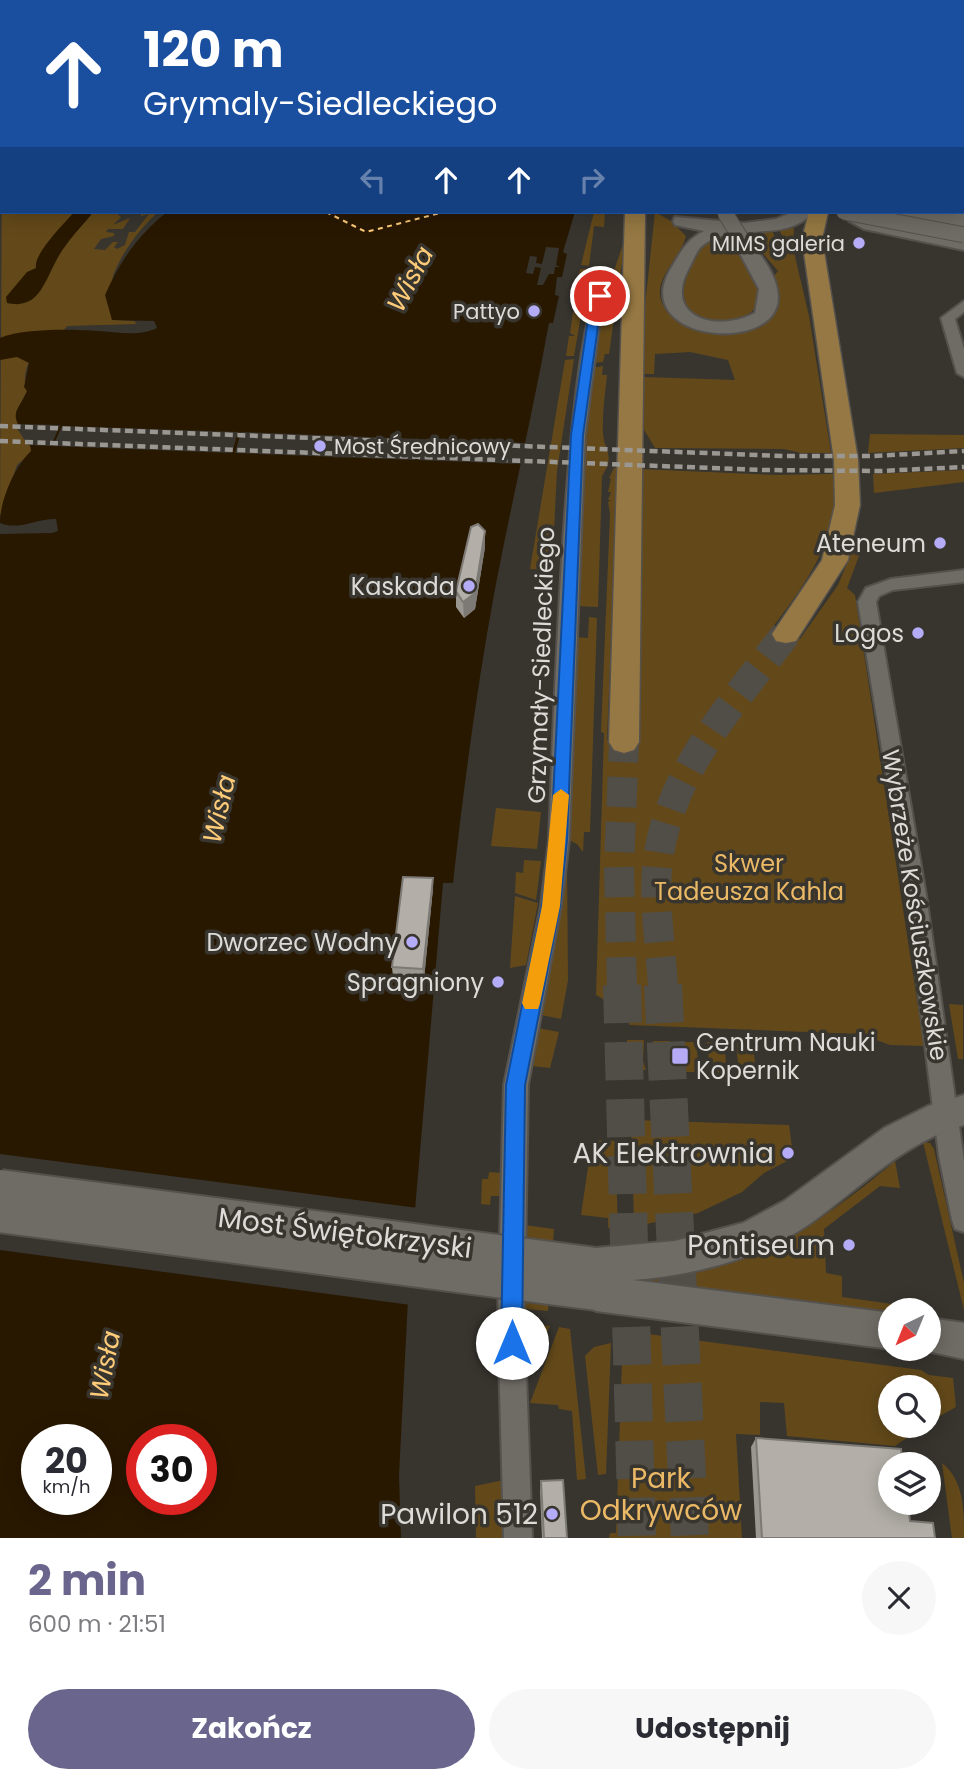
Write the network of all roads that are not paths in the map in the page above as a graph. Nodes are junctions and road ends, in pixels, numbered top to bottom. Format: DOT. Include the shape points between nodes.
graph roads {
  1 [pos="635,214"];
  2 [pos="647,214"];
  3 [pos="803,214"];
  4 [pos="808,214"];
  5 [pos="854,214"];
  6 [pos="854,214"];
  7 [pos="908,214"];
  8 [pos="674,216"];
  9 [pos="725,216"];
  10 [pos="964,225"];
  11 [pos="964,235"];
  12 [pos="695,242"];
  13 [pos="964,246"];
  14 [pos="636,281"];
  15 [pos="605,286"];
  16 [pos="964,305"];
  17 [pos="964,373"];
  18 [pos="964,576"];
  19 [pos="786,634"];
  20 [pos="624,742"];
  21 [pos="955,1112"];
  22 [pos="0,1187"];
  23 [pos="0,1215"];
  24 [pos="964,1220"];
  25 [pos="596,1279"];
  26 [pos="878,1329"];
  27 [pos="942,1338"];
  28 [pos="964,1341"];
  29 [pos="518,1538"];
  1 -- 14 [label="main road"];
  2 -- 14 [label="main road" via="646,252"];
  3 -- 9 [label="street" via="781,222"];
  4 -- 19 [label="main road" via="800,233 807,272 820,304 842,433 846,517 832,565"];
  5 -- 11 [label="street, bridge"];
  6 -- 13 [label="street" via="868,226"];
  7 -- 10 [label="street"];
  8 -- 9 [label="main road" via="708,228"];
  8 -- 12 [label="street"];
  9 -- 12 [label="street"];
  9 -- 12 [label="street, bridge" via="768,285 769,300 756,321 723,327 681,314 672,301 673,281"];
  14 -- 20 [label="main road" via="628,434"];
  15 -- 29 [label="street, Grzymały-Siedleckiego" via="593,319 577,435 559,840 551,906 516,1085 511,1318"];
  16 -- 17 [label="street" via="948,318"];
  18 -- 21 [label="street, Wybrzeże Kościuszkowskie" via="891,584 872,592 867,608 917,916"];
  21 -- 24 [label="street, Wybrzeże Kościuszkowskie"];
  21 -- 25 [label="street, Most Świętokrzyski" via="886,1144 796,1213 756,1236"];
  22 -- 25 [label="street, Most Świętokrzyski, bridge"];
  23 -- 25 [label="street, Most Świętokrzyski, bridge"];
  25 -- 26 [label="street, Most Świętokrzyski"];
  27 -- 28 [label="street"];
}
